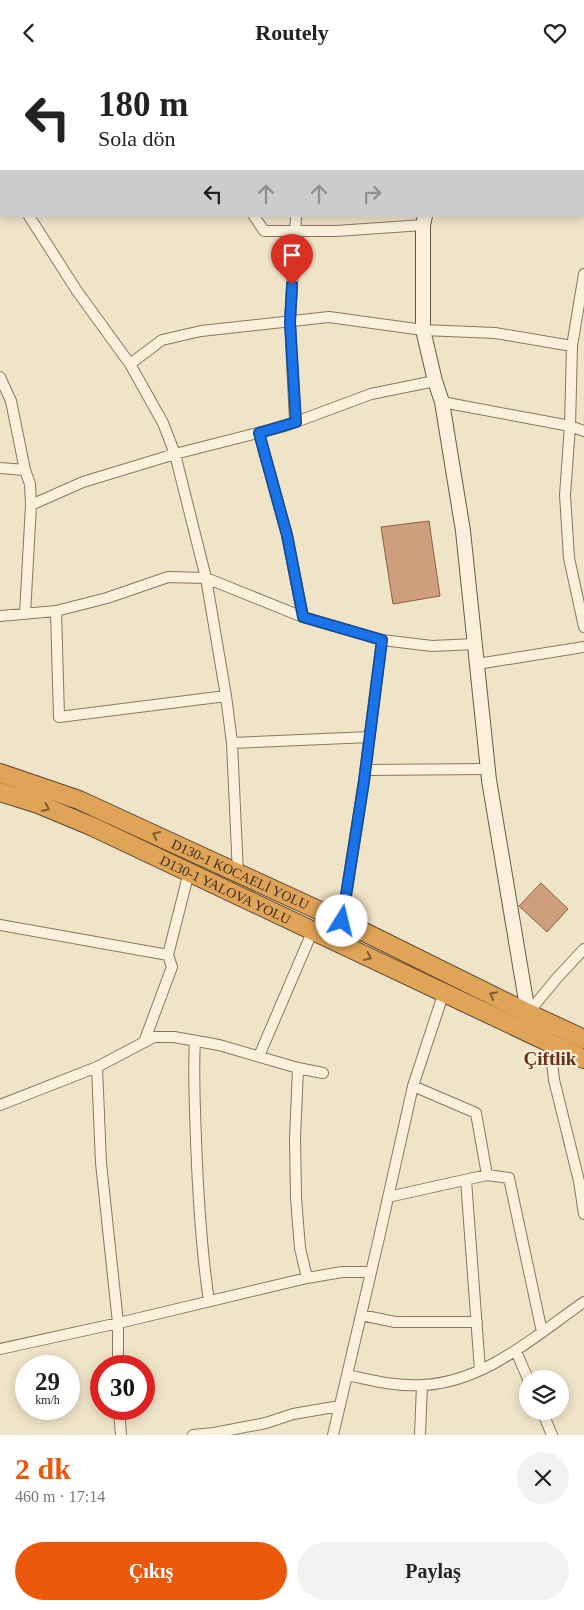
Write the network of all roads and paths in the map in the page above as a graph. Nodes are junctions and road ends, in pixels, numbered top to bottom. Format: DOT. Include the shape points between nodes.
graph roads {
  1 [pos="30,217"];
  2 [pos="255,217"];
  3 [pos="296,217"];
  4 [pos="424,220"];
  5 [pos="294,231"];
  6 [pos="584,274"];
  7 [pos="580,318"];
  8 [pos="290,322"];
  9 [pos="423,330"];
  10 [pos="572,346"];
  11 [pos="130,364"];
  12 [pos="0,377"];
  13 [pos="435,381"];
  14 [pos="442,402"];
  15 [pos="296,422"];
  16 [pos="570,426"];
  17 [pos="584,431"];
  18 [pos="259,433"];
  19 [pos="174,455"];
  20 [pos="0,468"];
  21 [pos="25,470"];
  22 [pos="31,505"];
  23 [pos="206,578"];
  24 [pos="56,611"];
  25 [pos="25,614"];
  26 [pos="0,616"];
  27 [pos="303,617"];
  28 [pos="584,627"];
  29 [pos="382,640"];
  30 [pos="475,644"];
  31 [pos="584,647"];
  32 [pos="477,664"];
  33 [pos="226,697"];
  34 [pos="370,737"];
  35 [pos="232,743"];
  36 [pos="488,769"];
  37 [pos="365,770"];
  38 [pos="0,773"];
  39 [pos="0,792"];
  40 [pos="189,872"];
  41 [pos="238,874"];
  42 [pos="342,921"];
  43 [pos="0,925"];
  44 [pos="313,931"];
  45 [pos="584,949"];
  46 [pos="168,955"];
  47 [pos="444,992"];
  48 [pos="528,1013"];
  49 [pos="584,1039"];
  50 [pos="195,1041"];
  51 [pos="144,1042"];
  52 [pos="550,1043"];
  53 [pos="259,1056"];
  54 [pos="584,1059"];
  55 [pos="97,1067"];
  56 [pos="298,1068"];
  57 [pos="323,1073"];
  58 [pos="413,1086"];
  59 [pos="0,1105"];
  60 [pos="487,1175"];
  61 [pos="466,1180"];
  62 [pos="388,1197"];
  63 [pos="584,1214"];
  64 [pos="371,1272"];
  65 [pos="307,1278"];
  66 [pos="209,1301"];
  67 [pos="584,1302"];
  68 [pos="361,1315"];
  69 [pos="477,1322"];
  70 [pos="118,1323"];
  71 [pos="542,1332"];
  72 [pos="0,1349"];
  73 [pos="516,1351"];
  74 [pos="118,1355"];
  75 [pos="480,1370"];
  76 [pos="524,1370"];
  77 [pos="347,1375"];
  78 [pos="422,1385"];
  79 [pos="340,1406"];
  80 [pos="120,1420"];
  81 [pos="546,1420"];
  82 [pos="121,1435"];
  83 [pos="193,1435"];
  84 [pos="333,1435"];
  85 [pos="420,1435"];
  86 [pos="552,1435"];
  1 -- 11 [label="street" via="77,291"];
  2 -- 5 [label="street" via="264,231"];
  3 -- 5 [label="street"];
  4 -- 5 [label="street" via="336,231"];
  4 -- 9 [label="street"];
  5 -- 8 [label="street"];
  6 -- 7 [label="street"];
  7 -- 10 [label="street"];
  8 -- 9 [label="street" via="329,317"];
  8 -- 11 [label="street" via="201,331 162,340"];
  8 -- 15 [label="street"];
  9 -- 10 [label="street" via="495,333"];
  9 -- 13 [label="street"];
  10 -- 16 [label="street"];
  11 -- 19 [label="street" via="163,423"];
  12 -- 21 [label="street" via="12,401"];
  13 -- 14 [label="street"];
  13 -- 15 [label="street" via="371,394"];
  14 -- 16 [label="street"];
  14 -- 30 [label="street" via="463,531"];
  15 -- 18 [label="street"];
  16 -- 17 [label="street"];
  16 -- 28 [label="street" via="565,495 569,558"];
  18 -- 19 [label="street"];
  18 -- 27 [label="street" via="287,535"];
  19 -- 22 [label="street" via="83,482"];
  19 -- 23 [label="street"];
  20 -- 21 [label="street"];
  21 -- 22 [label="street"];
  22 -- 25 [label="street"];
  23 -- 24 [label="street" via="168,577"];
  23 -- 27 [label="street"];
  23 -- 33 [label="street"];
  24 -- 25 [label="street"];
  24 -- 33 [label="street" via="59,717"];
  25 -- 26 [label="street"];
  27 -- 29 [label="street"];
  29 -- 30 [label="street" via="432,646"];
  29 -- 34 [label="street"];
  30 -- 32 [label="street"];
  31 -- 32 [label="street"];
  32 -- 36 [label="street"];
  33 -- 35 [label="street"];
  34 -- 35 [label="street"];
  34 -- 37 [label="street"];
  35 -- 41 [label="street"];
  36 -- 37 [label="street"];
  36 -- 48 [label="street"];
  37 -- 42 [label="street"];
  41 -- 38 [label="highway, D130-1 KOCAELİ YOLU, one-way" via="79,800"];
  39 -- 40 [label="highway, D130-1 YALOVA YOLU, one-way" via="91,826"];
  40 -- 44 [label="highway, D130-1 YALOVA YOLU"];
  40 -- 46 [label="street"];
  41 -- 42 [label="highway, D130-1 KOCAELİ YOLU"];
  48 -- 42 [label="highway, D130-1 KOCAELİ YOLU, one-way"];
  43 -- 46 [label="street"];
  44 -- 47 [label="highway, D130-1 YALOVA YOLU, one-way"];
  44 -- 53 [label="street"];
  45 -- 48 [label="street"];
  46 -- 51 [label="street" via="172,967"];
  47 -- 52 [label="highway, D130-1 YALOVA YOLU"];
  47 -- 58 [label="street"];
  48 -- 49 [label="highway, D130-1 KOCAELİ YOLU"];
  50 -- 51 [label="street" via="154,1037"];
  50 -- 53 [label="street"];
  50 -- 66 [label="street" via="193,1063 202,1259"];
  51 -- 55 [label="street"];
  52 -- 54 [label="highway, D130-1 YALOVA YOLU"];
  52 -- 63 [label="street" via="554,1080"];
  53 -- 56 [label="street"];
  55 -- 59 [label="street"];
  55 -- 70 [label="street" via="101,1163"];
  56 -- 57 [label="street"];
  56 -- 65 [label="street" via="296,1198 300,1248"];
  58 -- 60 [label="street" via="476,1113"];
  58 -- 62 [label="street"];
  60 -- 61 [label="street"];
  60 -- 71 [label="street" via="508,1178"];
  61 -- 62 [label="street"];
  61 -- 69 [label="street"];
  62 -- 64 [label="street"];
  64 -- 65 [label="street" via="342,1272"];
  64 -- 68 [label="street"];
  65 -- 66 [label="street"];
  66 -- 70 [label="street"];
  67 -- 71 [label="street"];
  68 -- 69 [label="street" via="395,1323"];
  68 -- 77 [label="street"];
  69 -- 75 [label="street"];
  70 -- 72 [label="street"];
  70 -- 74 [label="street"];
  71 -- 73 [label="street"];
  73 -- 75 [label="street"];
  73 -- 76 [label="street"];
  75 -- 78 [label="street" via="454,1381"];
  77 -- 78 [label="street" via="388,1383"];
  77 -- 79 [label="street"];
  78 -- 85 [label="street"];
  79 -- 83 [label="street"];
  79 -- 84 [label="street"];
  80 -- 82 [label="street"];
  81 -- 86 [label="street"];
}
